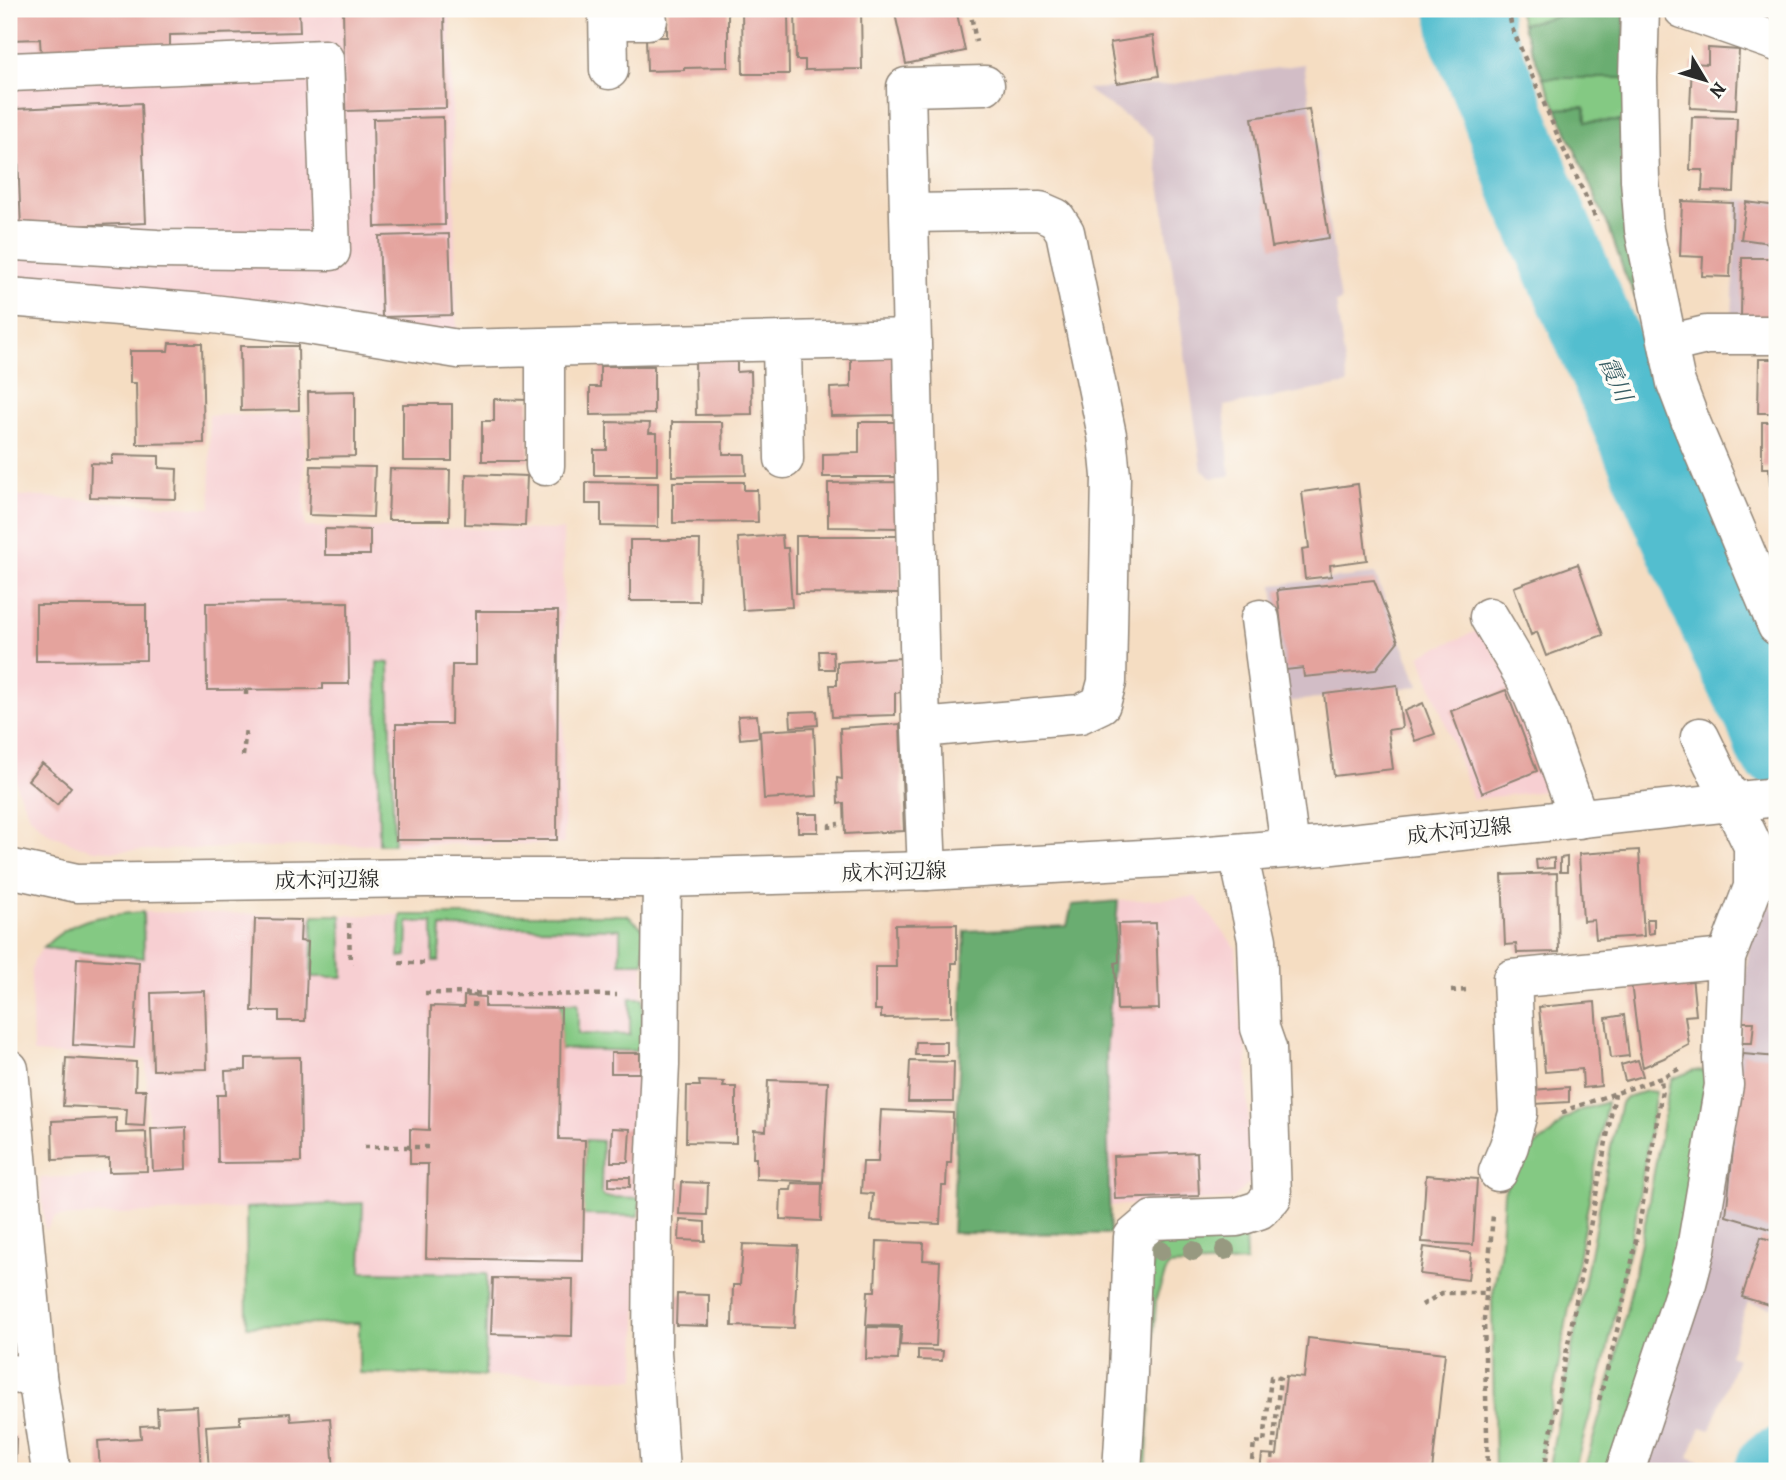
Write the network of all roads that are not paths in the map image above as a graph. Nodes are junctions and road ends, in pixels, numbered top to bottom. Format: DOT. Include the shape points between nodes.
graph roads {
  1 [pos="1640,9"];
  2 [pos="1683,9"];
  3 [pos="608,14"];
  4 [pos="648,20"];
  5 [pos="1777,42"];
  6 [pos="609,70"];
  7 [pos="9,74"];
  8 [pos="985,85"];
  9 [pos="910,214"];
  10 [pos="9,243"];
  11 [pos="9,297"];
  12 [pos="1777,335"];
  13 [pos="912,338"];
  14 [pos="782,342"];
  15 [pos="1668,344"];
  16 [pos="545,348"];
  17 [pos="784,459"];
  18 [pos="545,466"];
  19 [pos="1489,617"];
  20 [pos="1260,619"];
  21 [pos="1777,626"];
  22 [pos="922,728"];
  23 [pos="1699,737"];
  24 [pos="1753,800"];
  25 [pos="1579,819"];
  26 [pos="1290,848"];
  27 [pos="1238,853"];
  28 [pos="9,868"];
  29 [pos="926,871"];
  30 [pos="662,878"];
  31 [pos="1726,958"];
  32 [pos="9,1069"];
  33 [pos="1503,1159"];
  34 [pos="23,1375"];
  35 [pos="51,1471"];
  36 [pos="660,1471"];
  37 [pos="1122,1471"];
  38 [pos="1625,1471"];
  1 -- 15 [label="main road" via="1644,230"];
  2 -- 5 [label="main road"];
  3 -- 4 [label="main road"];
  3 -- 6 [label="main road"];
  7 -- 10 [label="main road" via="324,59 331,251"];
  8 -- 9 [label="main road" via="906,87"];
  9 -- 13 [label="main road"];
  9 -- 22 [label="main road" via="1041,211 1056,218 1065,232 1107,435 1111,476 1107,682 1101,704 1080,714"];
  11 -- 16 [label="main road" via="301,324 458,349"];
  12 -- 15 [label="main road" via="1706,335"];
  13 -- 14 [label="main road"];
  13 -- 22 [label="main road"];
  14 -- 16 [label="main road"];
  14 -- 17 [label="main road"];
  15 -- 21 [label="main road" via="1675,383"];
  16 -- 18 [label="main road"];
  19 -- 25 [label="main road" via="1525,678"];
  20 -- 26 [label="main road"];
  22 -- 29 [label="main road"];
  23 -- 24 [label="main road"];
  24 -- 25 [label="main road, 成木河辺線"];
  24 -- 31 [label="main road" via="1753,887"];
  25 -- 26 [label="main road, 成木河辺線"];
  26 -- 27 [label="main road, 成木河辺線"];
  27 -- 29 [label="main road, 成木河辺線"];
  27 -- 37 [label="main road" via="1257,940 1260,1028 1267,1048 1272,1197 1259,1210 1237,1217 1153,1220 1133,1237"];
  28 -- 30 [label="main road, 成木河辺線" via="77,884"];
  29 -- 30 [label="main road, 成木河辺線"];
  30 -- 36 [label="main road" via="652,1338"];
  31 -- 33 [label="main road" via="1512,979 1518,1113"];
  31 -- 38 [label="main road" via="1724,1085 1696,1249"];
  32 -- 34 [label="main road"];
  34 -- 35 [label="main road"];
}
